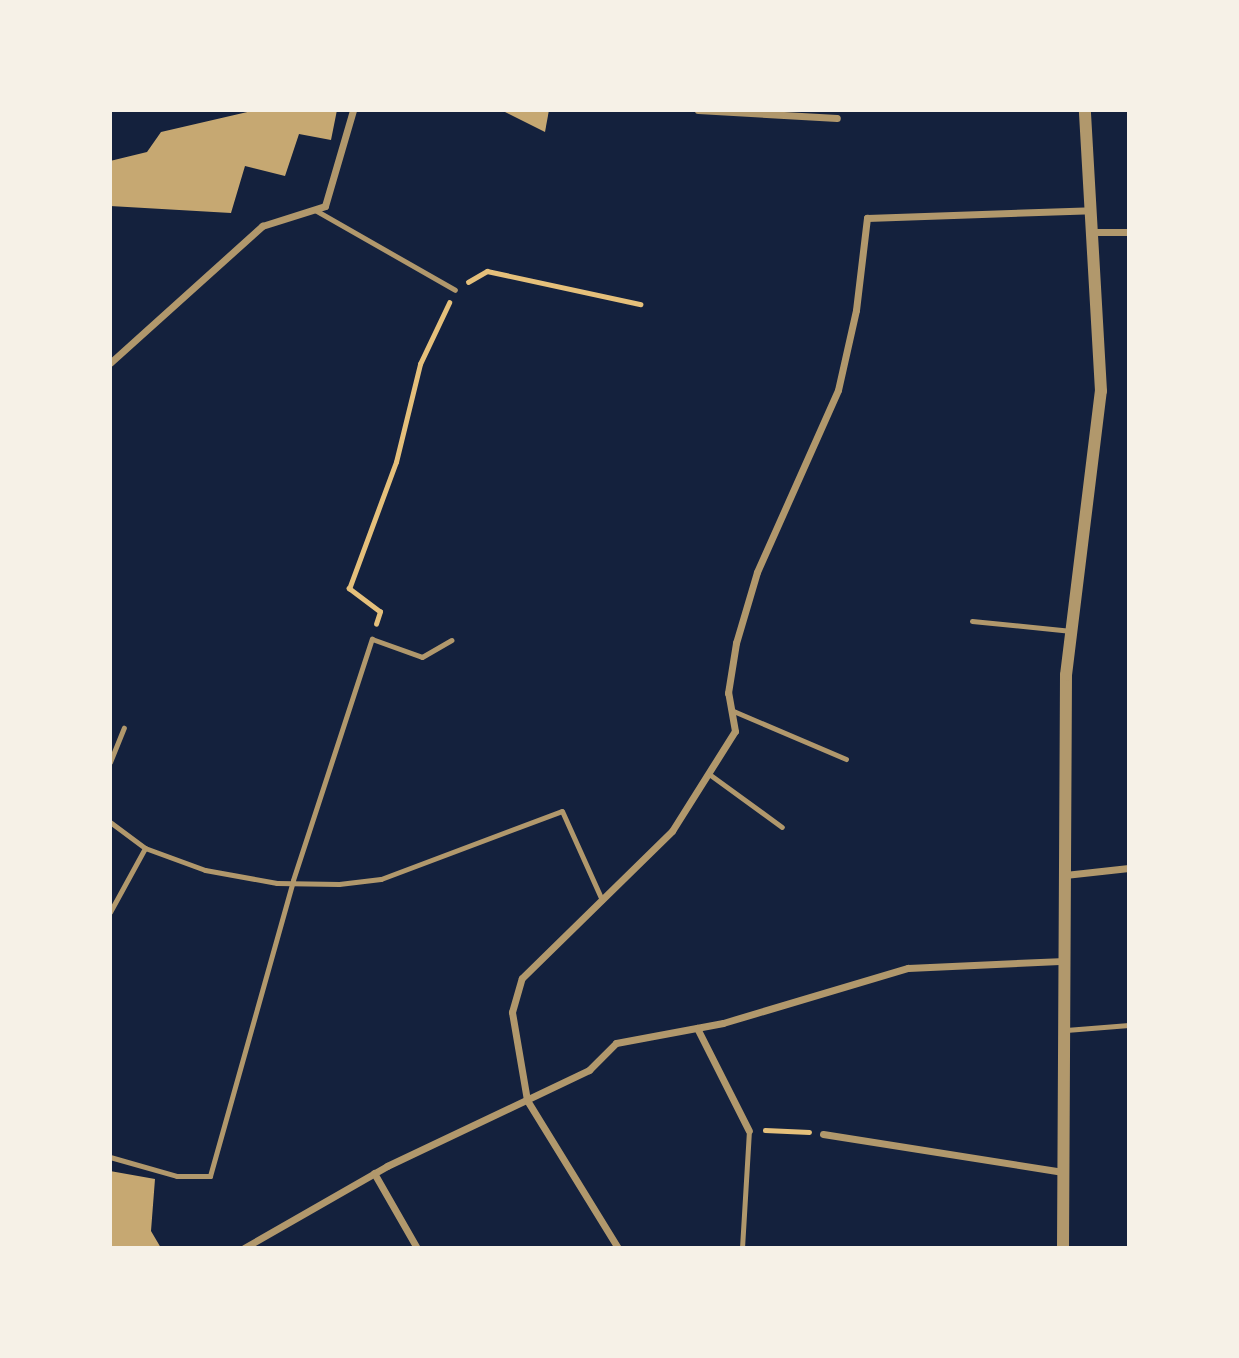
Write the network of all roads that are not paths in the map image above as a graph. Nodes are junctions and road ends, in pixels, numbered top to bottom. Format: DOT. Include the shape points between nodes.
graph roads {
  1 [pos="353,110"];
  2 [pos="698,110"];
  3 [pos="1085,110"];
  4 [pos="837,118"];
  5 [pos="314,209"];
  6 [pos="1094,210"];
  7 [pos="1095,232"];
  8 [pos="1129,232"];
  9 [pos="455,290"];
  10 [pos="110,363"];
  11 [pos="972,621"];
  12 [pos="1072,631"];
  13 [pos="451,640"];
  14 [pos="731,710"];
  15 [pos="124,728"];
  16 [pos="846,759"];
  17 [pos="110,762"];
  18 [pos="709,774"];
  19 [pos="110,822"];
  20 [pos="782,827"];
  21 [pos="145,848"];
  22 [pos="1129,868"];
  23 [pos="1065,875"];
  24 [pos="293,880"];
  25 [pos="602,900"];
  26 [pos="110,912"];
  27 [pos="1065,961"];
  28 [pos="1129,1025"];
  29 [pos="697,1028"];
  30 [pos="1064,1030"];
  31 [pos="527,1100"];
  32 [pos="749,1131"];
  33 [pos="824,1134"];
  34 [pos="110,1157"];
  35 [pos="1063,1172"];
  36 [pos="374,1173"];
  37 [pos="246,1247"];
  38 [pos="417,1248"];
  39 [pos="618,1248"];
  40 [pos="742,1248"];
  41 [pos="1063,1248"];
  1 -- 5 [label="street" via="325,206"];
  2 -- 4 [label="street"];
  3 -- 6 [label="street"];
  5 -- 9 [label="lane"];
  5 -- 10 [label="street" via="262,226"];
  6 -- 7 [label="street"];
  6 -- 14 [label="street" via="867,218 856,310 838,390 757,572 736,643"];
  7 -- 8 [label="street"];
  7 -- 12 [label="street" via="1101,391"];
  11 -- 12 [label="lane"];
  12 -- 23 [label="street"];
  13 -- 24 [label="lane" via="422,657 372,639"];
  14 -- 16 [label="lane"];
  14 -- 18 [label="street" via="735,731"];
  15 -- 17 [label="lane"];
  18 -- 20 [label="lane"];
  18 -- 25 [label="street" via="673,831"];
  19 -- 21 [label="lane"];
  21 -- 24 [label="lane" via="205,870"];
  21 -- 26 [label="lane"];
  22 -- 23 [label="street"];
  23 -- 27 [label="street"];
  24 -- 25 [label="lane" via="381,878 562,811"];
  24 -- 34 [label="lane" via="210,1176 177,1176"];
  25 -- 31 [label="street" via="523,978 512,1012"];
  27 -- 29 [label="street" via="908,968"];
  27 -- 30 [label="street"];
  28 -- 30 [label="lane"];
  29 -- 31 [label="street" via="616,1042 589,1070"];
  29 -- 32 [label="street"];
  30 -- 35 [label="street"];
  31 -- 36 [label="street"];
  31 -- 39 [label="street"];
  32 -- 40 [label="lane"];
  33 -- 35 [label="street"];
  35 -- 41 [label="street"];
  36 -- 37 [label="street"];
  36 -- 38 [label="street"];
}
